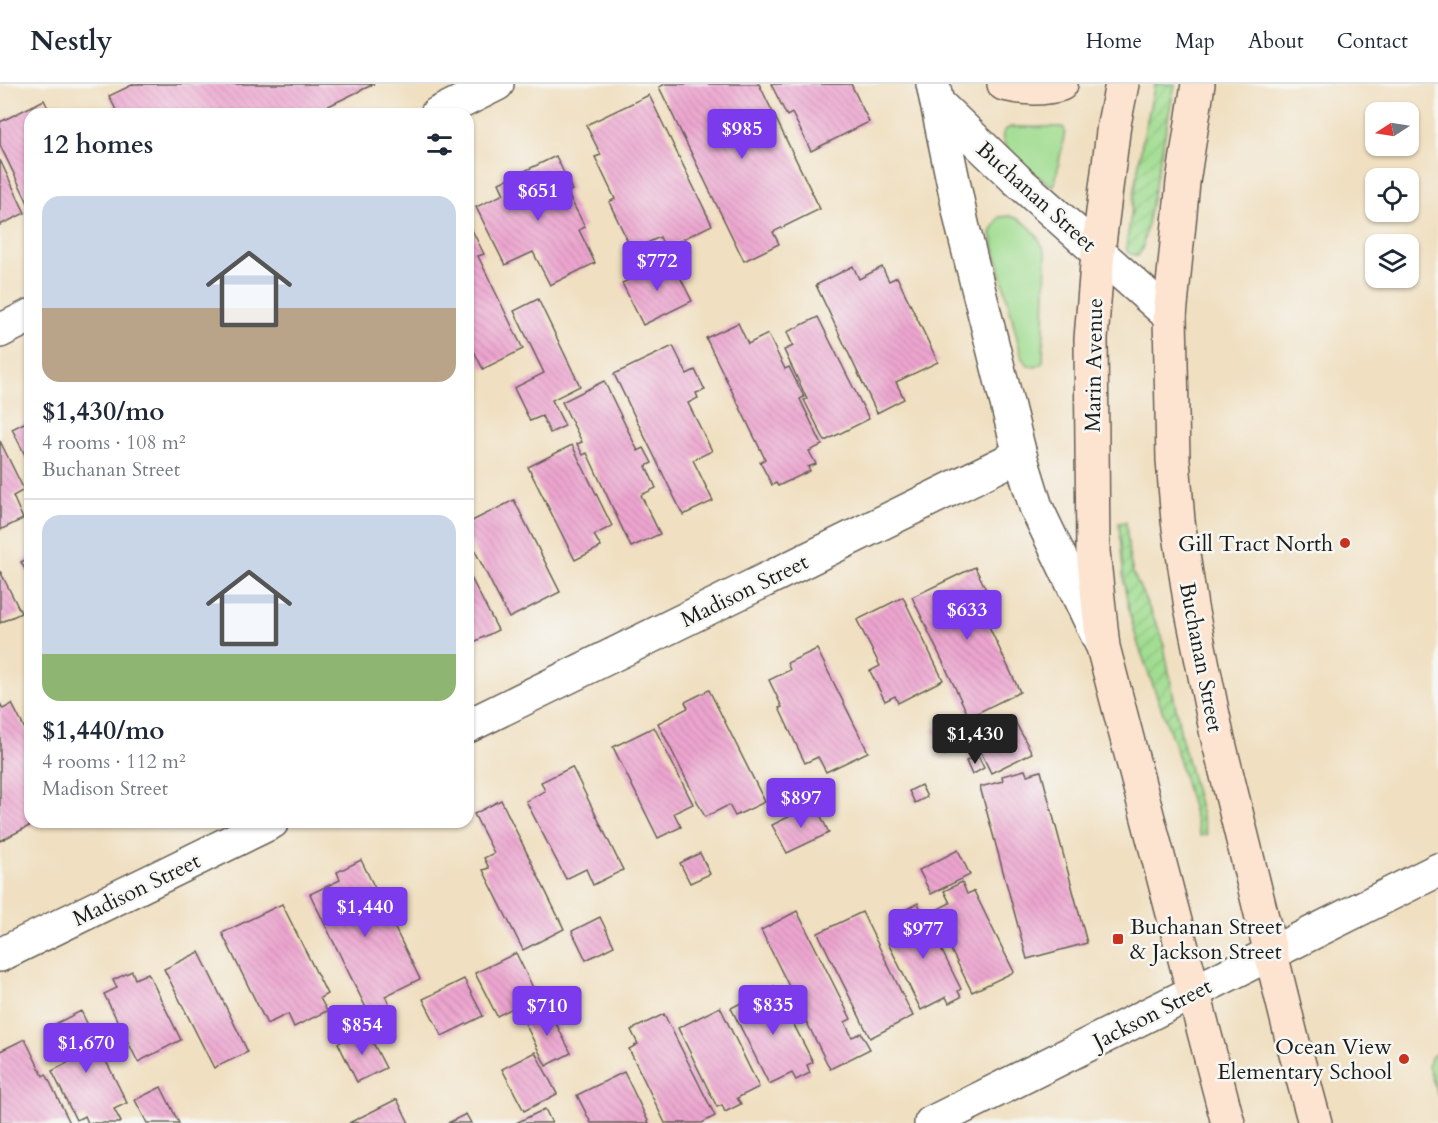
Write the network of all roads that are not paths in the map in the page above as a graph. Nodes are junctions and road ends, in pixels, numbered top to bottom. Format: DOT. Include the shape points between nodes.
graph roads {
  1 [pos="497,84"];
  2 [pos="1004,84"];
  3 [pos="1061,84"];
  4 [pos="1122,84"];
  5 [pos="1198,84"];
  6 [pos="935,93"];
  7 [pos="449,108"];
  8 [pos="1098,252"];
  9 [pos="1170,316"];
  10 [pos="24,319"];
  11 [pos="0,331"];
  12 [pos="1020,455"];
  13 [pos="1103,647"];
  14 [pos="474,723"];
  15 [pos="260,828"];
  16 [pos="1438,870"];
  17 [pos="1272,952"];
  18 [pos="0,955"];
  19 [pos="1193,992"];
  20 [pos="931,1123"];
  21 [pos="1228,1123"];
  22 [pos="1315,1123"];
  1 -- 7 [label="street"];
  2 -- 3 [label="main road" via="1043,88"];
  4 -- 8 [label="main road, Marin Avenue"];
  5 -- 9 [label="main road" via="1183,182"];
  6 -- 8 [label="street, Buchanan Street" via="1016,179"];
  6 -- 12 [label="street, Buchanan Street" via="962,224"];
  8 -- 9 [label="street, Buchanan Street"];
  8 -- 13 [label="main road, Marin Avenue" via="1091,339 1091,463 1093,551"];
  9 -- 17 [label="main road, Buchanan Street" via="1173,460 1191,608 1216,735"];
  10 -- 11 [label="street"];
  12 -- 13 [label="street, Buchanan Street" via="1036,507"];
  12 -- 14 [label="street, Madison Street"];
  13 -- 19 [label="main road, Buchanan Street"];
  15 -- 18 [label="street, Madison Street"];
  16 -- 17 [label="street, Jackson Street"];
  17 -- 19 [label="street, Jackson Street"];
  17 -- 22 [label="main road, Buchanan Street"];
  19 -- 20 [label="street, Jackson Street"];
  19 -- 21 [label="main road, Buchanan Street"];
}
